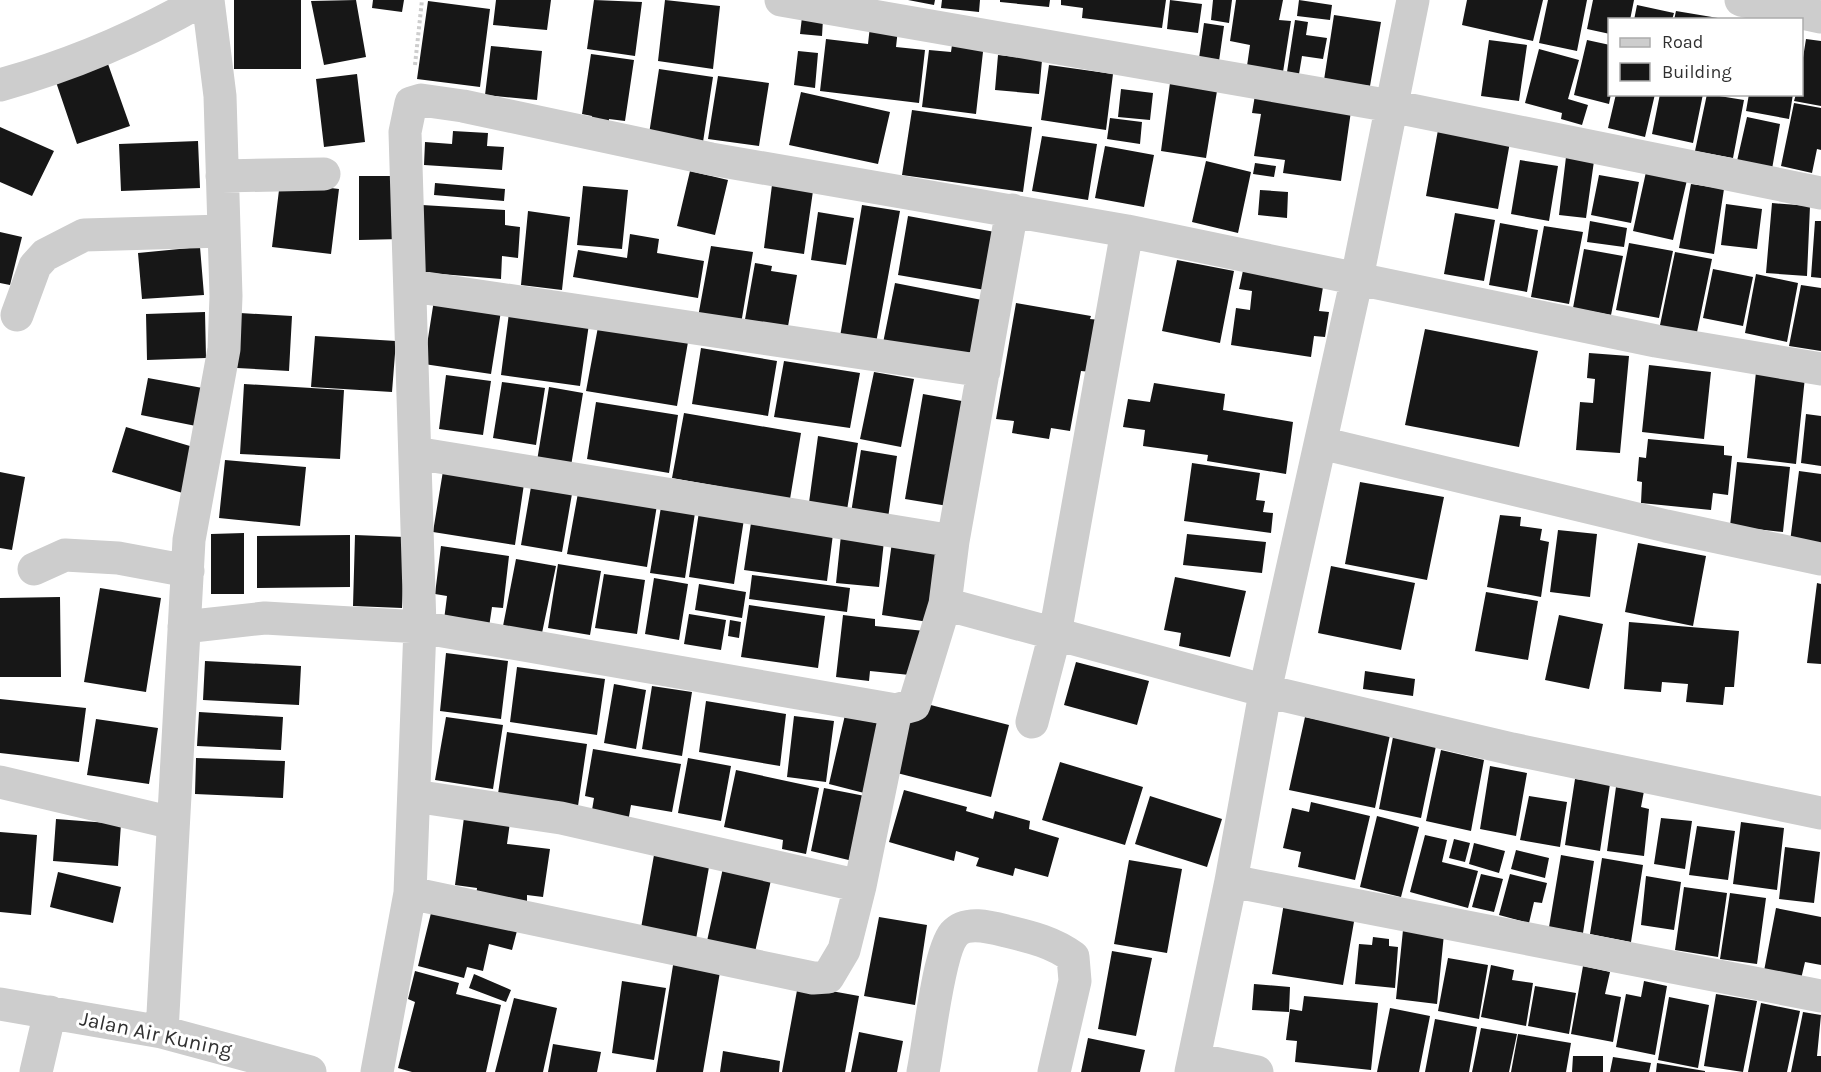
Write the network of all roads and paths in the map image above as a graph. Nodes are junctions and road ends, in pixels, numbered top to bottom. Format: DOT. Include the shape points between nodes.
graph roads {
  1 [pos="202,0"];
  2 [pos="208,0"];
  3 [pos="422,0"];
  4 [pos="781,0"];
  5 [pos="1413,0"];
  6 [pos="1741,0"];
  7 [pos="1821,17"];
  8 [pos="0,84"];
  9 [pos="411,103"];
  10 [pos="1391,106"];
  11 [pos="324,174"];
  12 [pos="222,176"];
  13 [pos="1821,193"];
  14 [pos="1012,210"];
  15 [pos="223,231"];
  16 [pos="1127,231"];
  17 [pos="1357,278"];
  18 [pos="412,286"];
  19 [pos="17,315"];
  20 [pos="1821,369"];
  21 [pos="984,371"];
  22 [pos="1321,443"];
  23 [pos="415,453"];
  24 [pos="953,541"];
  25 [pos="1821,559"];
  26 [pos="34,569"];
  27 [pos="188,571"];
  28 [pos="945,604"];
  29 [pos="184,627"];
  30 [pos="420,627"];
  31 [pos="1055,633"];
  32 [pos="1266,691"];
  33 [pos="896,710"];
  34 [pos="1032,722"];
  35 [pos="0,782"];
  36 [pos="414,796"];
  37 [pos="1821,813"];
  38 [pos="173,823"];
  39 [pos="1231,880"];
  40 [pos="861,886"];
  41 [pos="410,893"];
  42 [pos="1821,996"];
  43 [pos="0,1004"];
  44 [pos="50,1012"];
  45 [pos="162,1032"];
  46 [pos="1193,1066"];
  47 [pos="36,1072"];
  48 [pos="310,1072"];
  49 [pos="378,1072"];
  50 [pos="923,1072"];
  51 [pos="1054,1072"];
  52 [pos="1257,1072"];
  1 -- 8 [label="street" via="147,32 49,71"];
  2 -- 12 [label="street" via="220,96"];
  3 -- 9 [label="path"];
  4 -- 10 [label="street"];
  5 -- 10 [label="street"];
  6 -- 7 [label="street"];
  9 -- 14 [label="street" via="421,100 463,106 711,159"];
  9 -- 18 [label="street" via="405,132"];
  10 -- 13 [label="street"];
  10 -- 17 [label="street"];
  11 -- 12 [label="street"];
  12 -- 15 [label="street"];
  14 -- 16 [label="street"];
  14 -- 21 [label="street"];
  15 -- 19 [label="street" via="84,235 45,255 35,266"];
  15 -- 27 [label="street" via="224,349 189,540"];
  16 -- 17 [label="street"];
  16 -- 31 [label="street"];
  17 -- 20 [label="street" via="1656,341"];
  17 -- 22 [label="street"];
  18 -- 21 [label="street"];
  18 -- 23 [label="street"];
  21 -- 24 [label="street"];
  22 -- 25 [label="street"];
  22 -- 32 [label="street"];
  23 -- 24 [label="street"];
  23 -- 30 [label="street"];
  24 -- 28 [label="street"];
  26 -- 27 [label="street" via="65,555 118,558"];
  27 -- 29 [label="street"];
  28 -- 31 [label="street"];
  28 -- 33 [label="street" via="914,705"];
  29 -- 30 [label="street" via="265,618"];
  29 -- 38 [label="street"];
  30 -- 33 [label="street"];
  30 -- 36 [label="street"];
  31 -- 32 [label="street"];
  31 -- 34 [label="street"];
  32 -- 37 [label="street" via="1512,749"];
  32 -- 39 [label="street"];
  33 -- 40 [label="street"];
  35 -- 38 [label="street"];
  36 -- 40 [label="street" via="561,818"];
  36 -- 41 [label="street"];
  38 -- 45 [label="street"];
  39 -- 42 [label="street"];
  39 -- 46 [label="street"];
  40 -- 41 [label="street" via="844,950 828,977 813,978"];
  41 -- 49 [label="street"];
  43 -- 44 [label="street, Jalan Air Kuning"];
  44 -- 45 [label="street, Jalan Air Kuning"];
  44 -- 47 [label="street"];
  45 -- 48 [label="street, Jalan Air Kuning"];
  46 -- 52 [label="street"];
  50 -- 51 [label="street" via="945,956 954,933 970,925 1046,941 1073,957 1075,981"];
}
